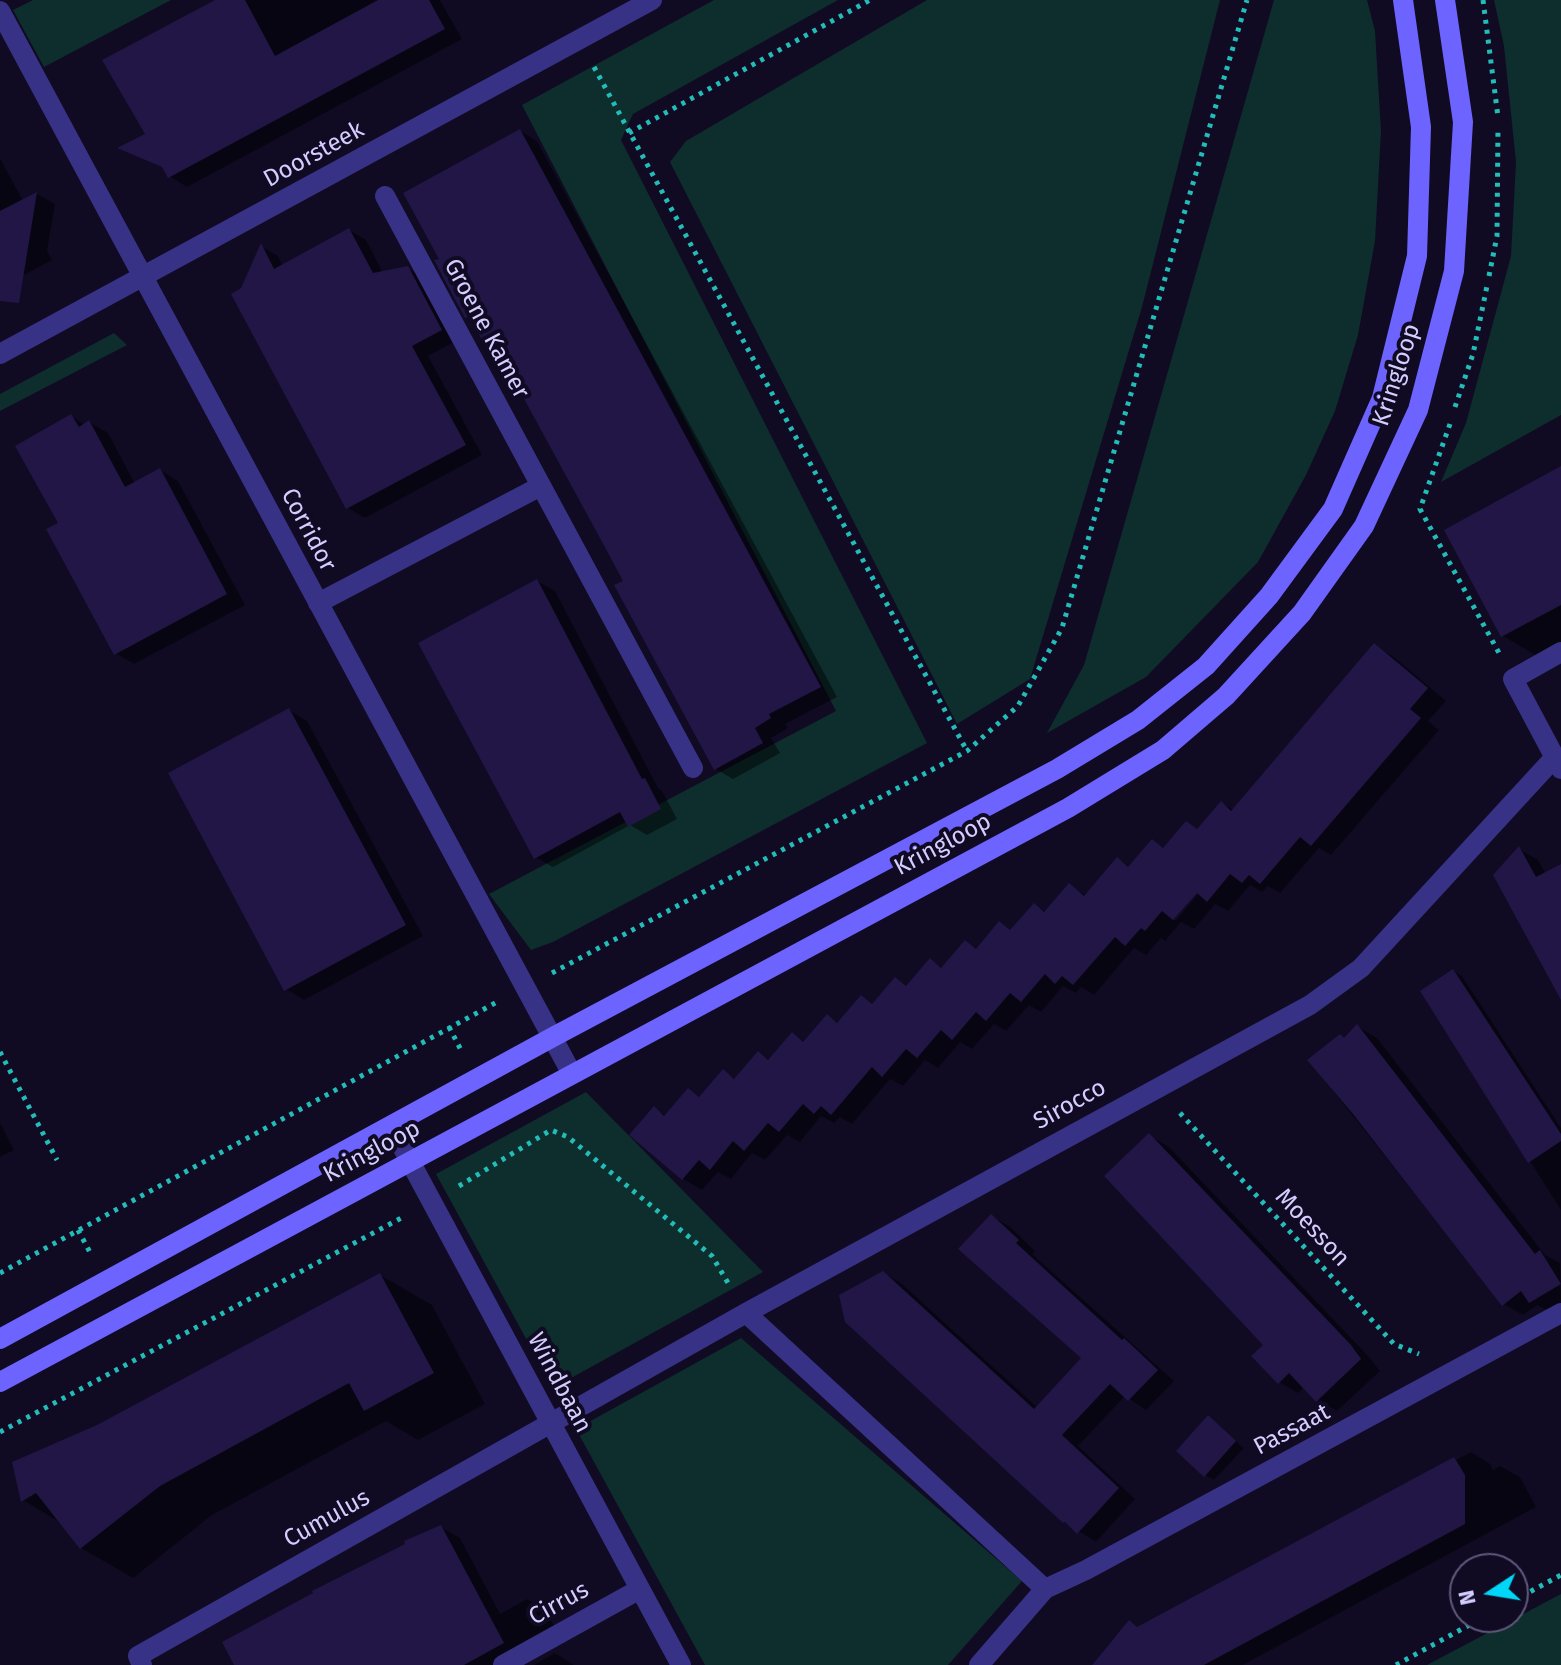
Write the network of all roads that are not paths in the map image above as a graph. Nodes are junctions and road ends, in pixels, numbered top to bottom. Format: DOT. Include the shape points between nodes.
graph roads {
  1 [pos="652,0"];
  2 [pos="1403,0"];
  3 [pos="1445,0"];
  4 [pos="0,11"];
  5 [pos="385,196"];
  6 [pos="143,278"];
  7 [pos="0,354"];
  8 [pos="541,486"];
  9 [pos="318,603"];
  10 [pos="1561,652"];
  11 [pos="1558,763"];
  12 [pos="693,768"];
  13 [pos="553,1037"];
  14 [pos="572,1074"];
  15 [pos="391,1126"];
  16 [pos="410,1161"];
  17 [pos="746,1313"];
  18 [pos="1561,1313"];
  19 [pos="0,1339"];
  20 [pos="0,1382"];
  21 [pos="551,1423"];
  22 [pos="640,1589"];
  23 [pos="1045,1589"];
  24 [pos="142,1665"];
  25 [pos="503,1665"];
  26 [pos="681,1665"];
  27 [pos="979,1665"];
  1 -- 6 [label="street, Doorsteek"];
  2 -- 13 [label="street, Kringloop" via="1421,127 1417,256 1382,398 1333,509 1269,596 1206,666 1138,720 1057,769"];
  3 -- 14 [label="street, Kringloop" via="1463,122 1454,271 1418,410 1364,526 1302,613 1226,696 1163,750 1068,808"];
  4 -- 6 [label="street, Corridor"];
  5 -- 8 [label="street, Groene Kamer"];
  6 -- 7 [label="street, Doorsteek"];
  6 -- 9 [label="street, Corridor"];
  8 -- 9 [label="street"];
  8 -- 12 [label="street, Groene Kamer"];
  9 -- 13 [label="street, Corridor"];
  10 -- 11 [label="street" via="1513,679"];
  11 -- 17 [label="street, Sirocco" via="1361,968 1310,1005"];
  13 -- 14 [label="street, Corridor"];
  13 -- 15 [label="street, Kringloop"];
  14 -- 16 [label="street, Kringloop"];
  15 -- 16 [label="street, Windbaan"];
  15 -- 19 [label="street, Kringloop"];
  16 -- 20 [label="street, Kringloop"];
  16 -- 21 [label="street, Windbaan"];
  17 -- 21 [label="street, Sirocco"];
  17 -- 23 [label="street"];
  18 -- 23 [label="street, Passaat"];
  21 -- 22 [label="street, Windbaan"];
  21 -- 24 [label="street, Cumulus" via="138,1656"];
  22 -- 25 [label="street, Cirrus"];
  22 -- 26 [label="street, Windbaan"];
  23 -- 27 [label="street, Passaat"];
}
